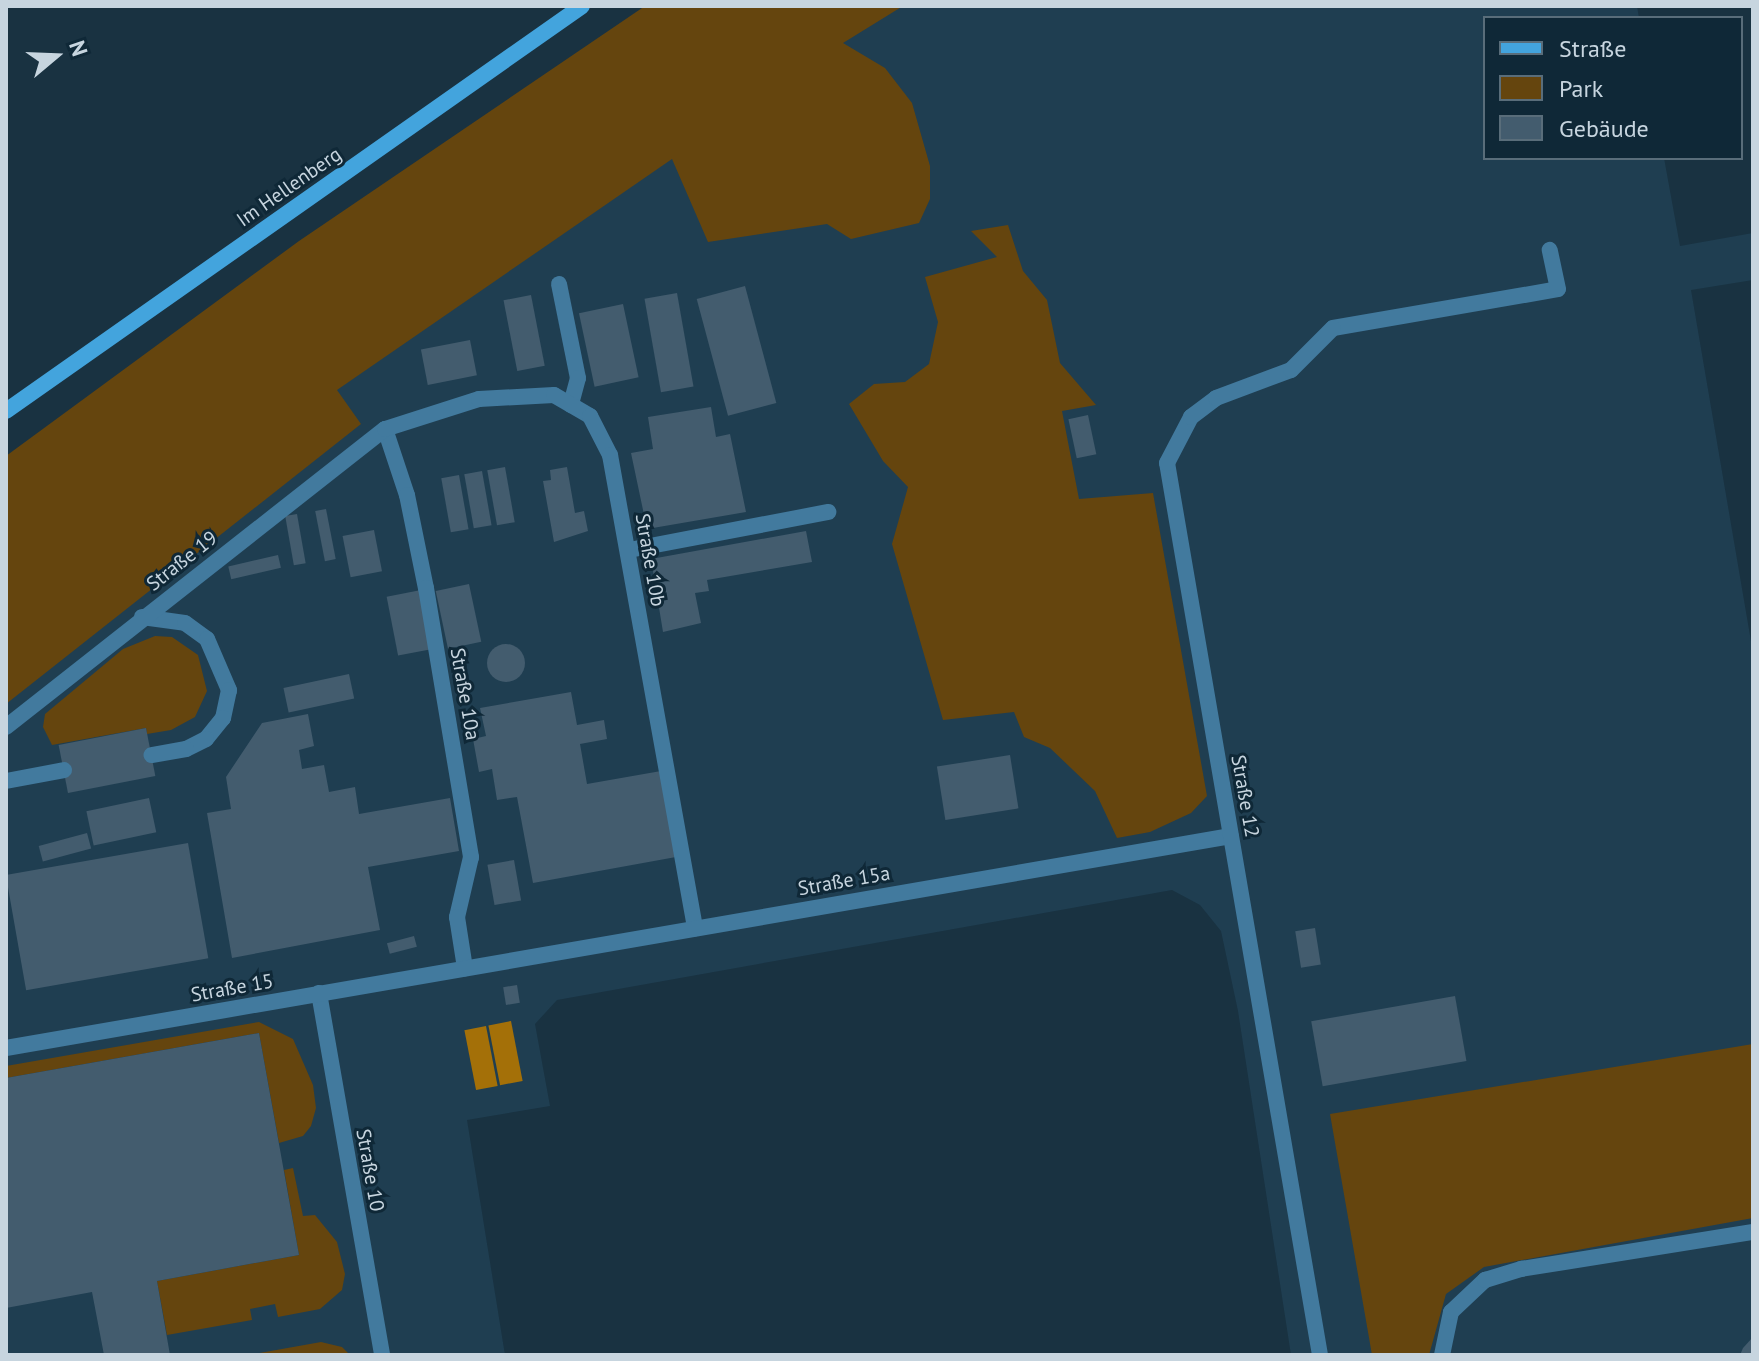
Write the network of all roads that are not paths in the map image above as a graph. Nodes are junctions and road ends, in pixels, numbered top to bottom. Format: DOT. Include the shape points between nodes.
graph roads {
  1 [pos="582,6"];
  2 [pos="1550,250"];
  3 [pos="559,284"];
  4 [pos="571,405"];
  5 [pos="6,411"];
  6 [pos="385,429"];
  7 [pos="828,512"];
  8 [pos="629,550"];
  9 [pos="142,617"];
  10 [pos="6,727"];
  11 [pos="152,755"];
  12 [pos="64,770"];
  13 [pos="6,781"];
  14 [pos="1231,836"];
  15 [pos="695,928"];
  16 [pos="465,968"];
  17 [pos="319,993"];
  18 [pos="6,1048"];
  19 [pos="1753,1232"];
  20 [pos="382,1355"];
  21 [pos="1320,1355"];
  22 [pos="1442,1355"];
  1 -- 5 [label="main road, Im Hellenberg"];
  2 -- 14 [label="street, Straße 12" via="1558,289 1333,328 1291,370 1216,398 1191,417 1167,463"];
  3 -- 4 [label="street" via="578,378"];
  4 -- 6 [label="street" via="554,395 479,399"];
  4 -- 8 [label="street, Straße 10b" via="590,416 610,455"];
  6 -- 9 [label="street, Straße 19"];
  6 -- 16 [label="street, Straße 10a" via="407,495 426,588 471,857 457,917"];
  7 -- 8 [label="street"];
  8 -- 15 [label="street, Straße 10b"];
  9 -- 10 [label="street, Straße 19"];
  9 -- 11 [label="street" via="185,623 207,639 229,690 223,718 206,739"];
  12 -- 13 [label="street"];
  14 -- 15 [label="street, Straße 15a"];
  14 -- 21 [label="street, Straße 12"];
  15 -- 16 [label="street, Straße 15a"];
  16 -- 17 [label="street, Straße 15"];
  17 -- 18 [label="street, Straße 15"];
  17 -- 20 [label="street, Straße 10"];
  19 -- 22 [label="street" via="1521,1269 1485,1280 1451,1312"];
}
